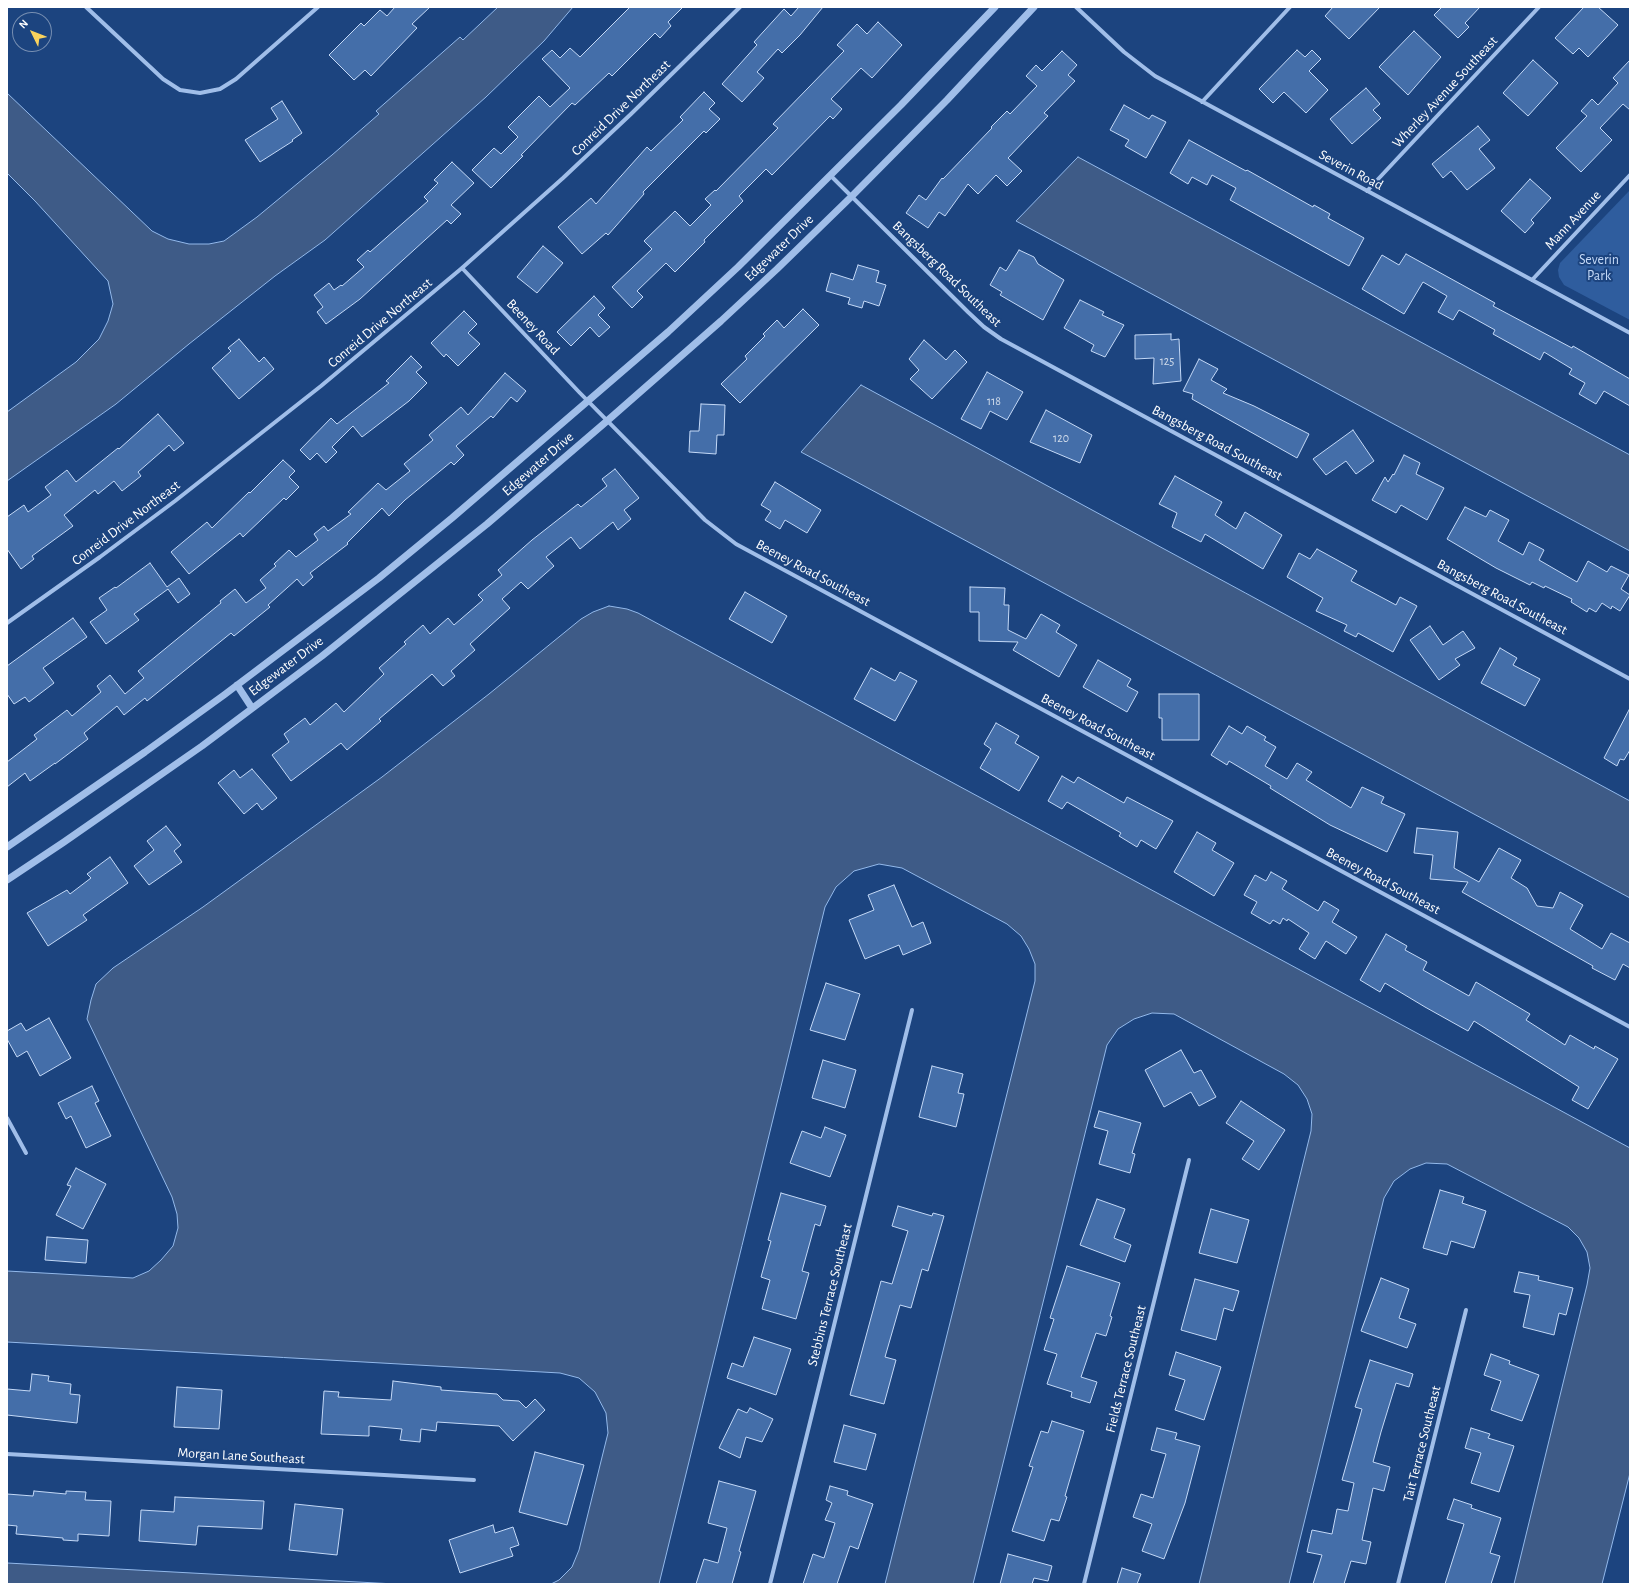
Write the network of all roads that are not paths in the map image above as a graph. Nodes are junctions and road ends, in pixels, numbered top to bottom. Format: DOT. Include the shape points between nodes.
graph roads {
  1 [pos="86,7"];
  2 [pos="318,7"];
  3 [pos="740,7"];
  4 [pos="994,7"];
  5 [pos="1034,7"];
  6 [pos="1076,7"];
  7 [pos="1290,7"];
  8 [pos="1538,7"];
  9 [pos="1202,102"];
  10 [pos="1630,175"];
  11 [pos="831,176"];
  12 [pos="1367,191"];
  13 [pos="851,197"];
  14 [pos="462,268"];
  15 [pos="1532,280"];
  16 [pos="1630,333"];
  17 [pos="589,402"];
  18 [pos="607,421"];
  19 [pos="7,623"];
  20 [pos="1630,679"];
  21 [pos="237,685"];
  22 [pos="252,708"];
  23 [pos="7,847"];
  24 [pos="7,880"];
  25 [pos="912,1010"];
  26 [pos="1630,1026"];
  27 [pos="7,1118"];
  28 [pos="26,1154"];
  29 [pos="1189,1160"];
  30 [pos="1466,1310"];
  31 [pos="7,1454"];
  32 [pos="474,1480"];
  33 [pos="770,1584"];
  34 [pos="1084,1584"];
  35 [pos="1398,1584"];
  1 -- 2 [label="street" via="163,79 180,90 200,93 220,90 236,79"];
  3 -- 14 [label="street, Conreid Drive Northeast" via="563,178"];
  4 -- 11 [label="street, Edgewater Drive"];
  5 -- 13 [label="street, Edgewater Drive"];
  6 -- 9 [label="street, Severin Road" via="1139,65"];
  7 -- 9 [label="street"];
  8 -- 12 [label="street, Wherley Avenue Southeast"];
  9 -- 12 [label="street, Severin Road"];
  10 -- 15 [label="street, Mann Avenue"];
  11 -- 13 [label="street, Bangsberg Road Southeast"];
  11 -- 17 [label="street, Edgewater Drive" via="668,332"];
  12 -- 15 [label="street, Severin Road"];
  13 -- 18 [label="street, Edgewater Drive" via="721,321"];
  13 -- 20 [label="street, Bangsberg Road Southeast" via="968,312 1000,339"];
  14 -- 17 [label="street, Beeney Road"];
  14 -- 19 [label="street, Conreid Drive Northeast" via="249,444 100,557"];
  15 -- 16 [label="street, Severin Road"];
  17 -- 18 [label="street, Beeney Road Southeast"];
  17 -- 21 [label="street, Edgewater Drive" via="379,578"];
  18 -- 22 [label="street, Edgewater Drive" via="487,524 322,656"];
  18 -- 26 [label="street, Beeney Road Southeast" via="705,520 736,544"];
  21 -- 22 [label="street"];
  21 -- 23 [label="street, Edgewater Drive" via="146,752"];
  22 -- 24 [label="street, Edgewater Drive"];
  25 -- 33 [label="street, Stebbins Terrace Southeast"];
  27 -- 28 [label="street"];
  29 -- 34 [label="street, Fields Terrace Southeast"];
  30 -- 35 [label="street, Tait Terrace Southeast"];
  31 -- 32 [label="street, Morgan Lane Southeast"];
}
